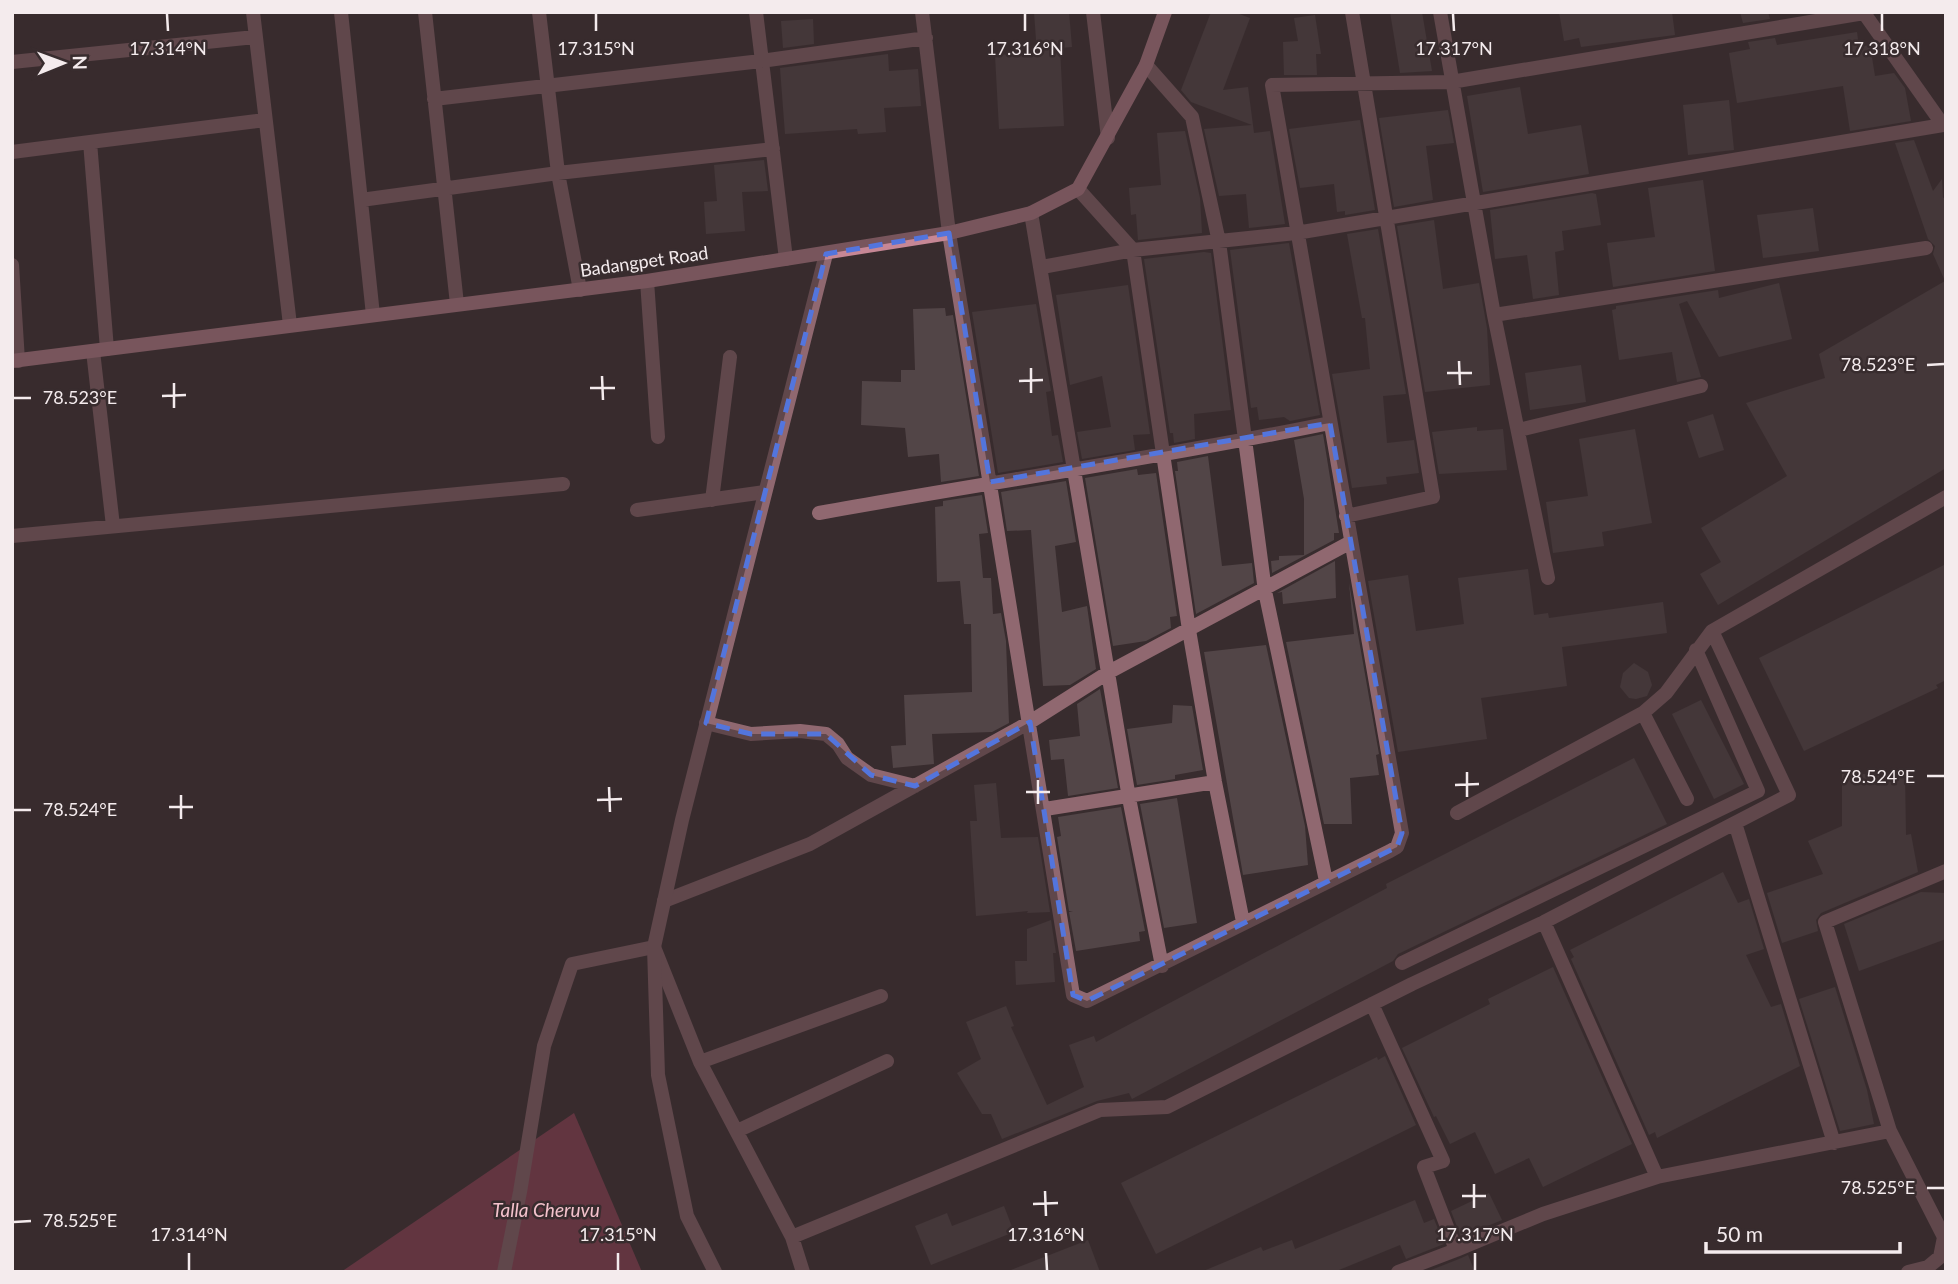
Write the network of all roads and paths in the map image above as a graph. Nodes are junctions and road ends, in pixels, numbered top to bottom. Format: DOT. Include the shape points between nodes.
graph roads {
  1 [pos="253,12"];
  2 [pos="341,12"];
  3 [pos="425,12"];
  4 [pos="540,12"];
  5 [pos="756,12"];
  6 [pos="922,12"];
  7 [pos="1093,12"];
  8 [pos="1165,12"];
  9 [pos="1352,12"];
  10 [pos="1440,12"];
  11 [pos="255,37"];
  12 [pos="926,37"];
  13 [pos="761,61"];
  14 [pos="12,62"];
  15 [pos="1146,65"];
  16 [pos="1451,82"];
  17 [pos="1364,85"];
  18 [pos="549,87"];
  19 [pos="434,99"];
  20 [pos="265,120"];
  21 [pos="1945,126"];
  22 [pos="1108,138"];
  23 [pos="90,142"];
  24 [pos="773,149"];
  25 [pos="12,152"];
  26 [pos="558,173"];
  27 [pos="445,188"];
  28 [pos="1078,189"];
  29 [pos="361,200"];
  30 [pos="1476,203"];
  31 [pos="1031,213"];
  32 [pos="1385,218"];
  33 [pos="949,233"];
  34 [pos="1296,233"];
  35 [pos="1219,242"];
  36 [pos="1926,248"];
  37 [pos="1132,250"];
  38 [pos="827,254"];
  39 [pos="786,259"];
  40 [pos="12,265"];
  41 [pos="1042,267"];
  42 [pos="647,281"];
  43 [pos="580,290"];
  44 [pos="457,304"];
  45 [pos="373,315"];
  46 [pos="1494,315"];
  47 [pos="290,324"];
  48 [pos="100,350"];
  49 [pos="730,357"];
  50 [pos="15,361"];
  51 [pos="1701,386"];
  52 [pos="1330,423"];
  53 [pos="1519,430"];
  54 [pos="658,437"];
  55 [pos="1244,440"];
  56 [pos="1164,455"];
  57 [pos="1076,471"];
  58 [pos="990,482"];
  59 [pos="563,484"];
  60 [pos="765,492"];
  61 [pos="1946,497"];
  62 [pos="712,500"];
  63 [pos="637,510"];
  64 [pos="819,513"];
  65 [pos="1346,516"];
  66 [pos="113,526"];
  67 [pos="12,536"];
  68 [pos="1351,542"];
  69 [pos="1548,578"];
  70 [pos="1265,591"];
  71 [pos="1189,630"];
  72 [pos="1712,631"];
  73 [pos="1696,650"];
  74 [pos="1109,672"];
  75 [pos="1643,713"];
  76 [pos="1030,722"];
  77 [pos="706,723"];
  78 [pos="1215,782"];
  79 [pos="915,786"];
  80 [pos="1129,798"];
  81 [pos="1687,799"];
  82 [pos="1045,809"];
  83 [pos="1457,813"];
  84 [pos="1735,823"];
  85 [pos="1946,871"];
  86 [pos="1326,881"];
  87 [pos="664,901"];
  88 [pos="1243,922"];
  89 [pos="1544,922"];
  90 [pos="654,947"];
  91 [pos="1402,963"];
  92 [pos="1162,966"];
  93 [pos="881,996"];
  94 [pos="1373,1004"];
  95 [pos="887,1061"];
  96 [pos="700,1062"];
  97 [pos="737,1131"];
  98 [pos="1889,1131"];
  99 [pos="1834,1143"];
  100 [pos="1657,1177"];
  101 [pos="792,1237"];
  102 [pos="1456,1250"];
  103 [pos="503,1272"];
  104 [pos="715,1272"];
  105 [pos="803,1272"];
  106 [pos="1398,1272"];
  107 [pos="1909,1272"];
  1 -- 11 [label="street"];
  2 -- 29 [label="street"];
  3 -- 19 [label="street"];
  4 -- 18 [label="street"];
  5 -- 13 [label="street"];
  6 -- 12 [label="street"];
  7 -- 22 [label="street"];
  8 -- 15 [label="main road"];
  9 -- 17 [label="street"];
  10 -- 16 [label="street"];
  11 -- 14 [label="street"];
  11 -- 20 [label="street"];
  12 -- 13 [label="street"];
  12 -- 33 [label="street"];
  13 -- 18 [label="street"];
  13 -- 24 [label="street"];
  15 -- 22 [label="main road"];
  15 -- 35 [label="street" via="1192,117"];
  16 -- 17 [label="street"];
  16 -- 21 [label="street" via="1864,13"];
  16 -- 30 [label="street"];
  17 -- 32 [label="street"];
  17 -- 34 [label="street" via="1272,85"];
  18 -- 19 [label="street"];
  18 -- 26 [label="street"];
  19 -- 27 [label="street"];
  20 -- 23 [label="street"];
  20 -- 47 [label="street"];
  21 -- 30 [label="street"];
  22 -- 28 [label="main road"];
  23 -- 25 [label="street"];
  23 -- 48 [label="street"];
  24 -- 26 [label="street"];
  24 -- 39 [label="street"];
  26 -- 27 [label="street"];
  26 -- 43 [label="street"];
  27 -- 29 [label="street"];
  27 -- 44 [label="street"];
  28 -- 31 [label="main road, Badangpet Road"];
  28 -- 37 [label="street"];
  29 -- 45 [label="street"];
  30 -- 32 [label="street"];
  30 -- 46 [label="street"];
  31 -- 33 [label="main road, Badangpet Road"];
  31 -- 41 [label="street"];
  32 -- 34 [label="street"];
  32 -- 65 [label="street" via="1433,497"];
  33 -- 38 [label="main road, Badangpet Road"];
  33 -- 58 [label="street"];
  34 -- 35 [label="street"];
  34 -- 52 [label="street"];
  35 -- 37 [label="street"];
  35 -- 55 [label="street"];
  36 -- 46 [label="street"];
  37 -- 41 [label="street"];
  37 -- 56 [label="street"];
  38 -- 39 [label="main road, Badangpet Road"];
  38 -- 60 [label="street"];
  39 -- 42 [label="main road, Badangpet Road"];
  40 -- 50 [label="street"];
  41 -- 57 [label="street"];
  42 -- 43 [label="main road, Badangpet Road"];
  42 -- 54 [label="street"];
  43 -- 44 [label="main road, Badangpet Road"];
  44 -- 45 [label="main road, Badangpet Road"];
  45 -- 47 [label="main road, Badangpet Road"];
  46 -- 53 [label="street"];
  47 -- 48 [label="main road, Badangpet Road"];
  48 -- 50 [label="main road, Badangpet Road"];
  48 -- 66 [label="street"];
  49 -- 62 [label="street"];
  51 -- 53 [label="street"];
  52 -- 55 [label="street"];
  52 -- 65 [label="street"];
  53 -- 69 [label="street"];
  55 -- 56 [label="street"];
  55 -- 70 [label="street"];
  56 -- 57 [label="street"];
  56 -- 71 [label="street"];
  57 -- 58 [label="street"];
  57 -- 74 [label="street"];
  58 -- 64 [label="street"];
  58 -- 76 [label="street"];
  59 -- 66 [label="street"];
  60 -- 62 [label="street"];
  60 -- 77 [label="street"];
  61 -- 72 [label="street"];
  62 -- 63 [label="street"];
  65 -- 68 [label="street"];
  66 -- 67 [label="street"];
  68 -- 70 [label="street"];
  68 -- 86 [label="street" via="1402,833 1397,847"];
  70 -- 71 [label="street"];
  70 -- 86 [label="street"];
  71 -- 74 [label="street"];
  71 -- 78 [label="street"];
  72 -- 73 [label="street"];
  72 -- 84 [label="street" via="1789,795"];
  73 -- 75 [label="street" via="1666,693"];
  73 -- 91 [label="street" via="1758,791"];
  74 -- 76 [label="street"];
  74 -- 80 [label="street"];
  75 -- 81 [label="street"];
  75 -- 83 [label="street"];
  76 -- 79 [label="street"];
  76 -- 82 [label="street"];
  77 -- 79 [label="street" via="751,734 826,734 847,758 871,775"];
  77 -- 87 [label="street"];
  78 -- 80 [label="street"];
  78 -- 88 [label="street"];
  79 -- 87 [label="street" via="810,844"];
  80 -- 82 [label="street"];
  80 -- 92 [label="street"];
  82 -- 92 [label="street" via="1073,995 1095,999"];
  84 -- 89 [label="street"];
  84 -- 99 [label="street"];
  85 -- 98 [label="street" via="1825,922"];
  86 -- 88 [label="street"];
  87 -- 90 [label="street"];
  88 -- 92 [label="street"];
  89 -- 94 [label="street"];
  89 -- 100 [label="street"];
  90 -- 96 [label="street"];
  90 -- 103 [label="street" via="572,964 544,1046"];
  90 -- 104 [label="street" via="658,1075 687,1216"];
  93 -- 96 [label="street"];
  94 -- 101 [label="street" via="1167,1107 1100,1111"];
  94 -- 102 [label="street" via="1443,1161 1424,1167"];
  95 -- 97 [label="street"];
  96 -- 97 [label="street"];
  97 -- 101 [label="street"];
  98 -- 99 [label="street"];
  98 -- 107 [label="street" via="1944,1237 1940,1257 1928,1267"];
  99 -- 100 [label="street"];
  100 -- 102 [label="street" via="1543,1214"];
  101 -- 105 [label="street"];
  102 -- 106 [label="street"];
}
